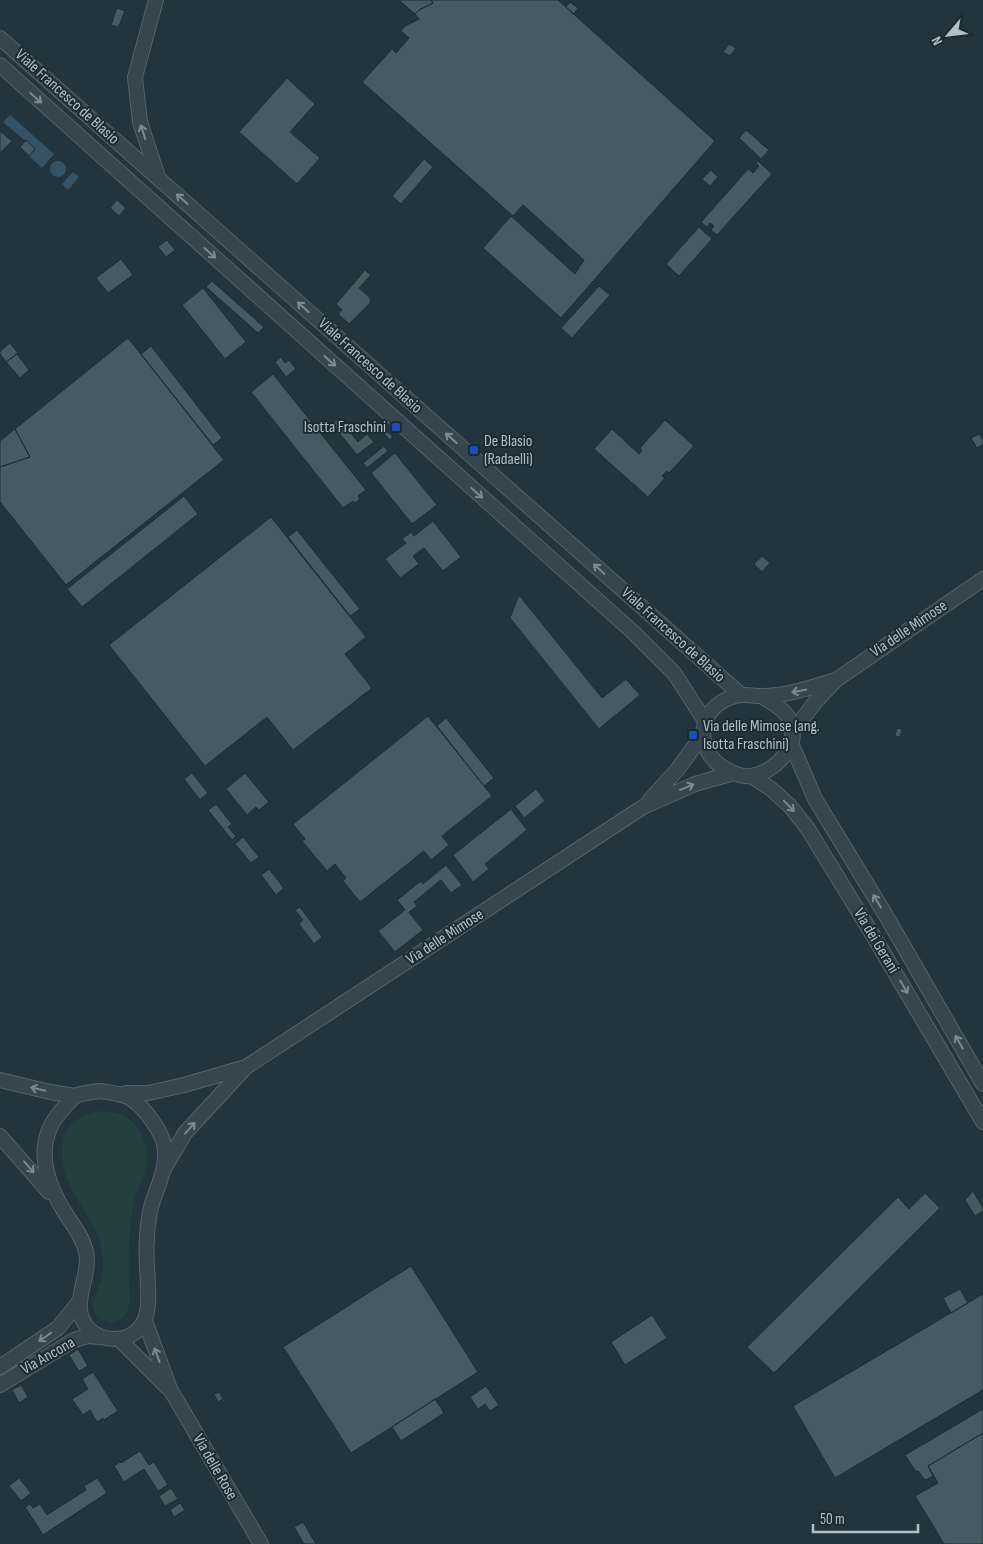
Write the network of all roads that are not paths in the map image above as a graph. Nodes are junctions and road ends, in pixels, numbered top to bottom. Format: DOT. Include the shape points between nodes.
graph roads {
  1 [pos="156,0"];
  2 [pos="0,38"];
  3 [pos="0,65"];
  4 [pos="158,178"];
  5 [pos="983,579"];
  6 [pos="836,680"];
  7 [pos="740,694"];
  8 [pos="761,696"];
  9 [pos="705,721"];
  10 [pos="702,736"];
  11 [pos="792,738"];
  12 [pos="734,773"];
  13 [pos="751,776"];
  14 [pos="643,807"];
  15 [pos="246,1067"];
  16 [pos="0,1080"];
  17 [pos="983,1084"];
  18 [pos="119,1093"];
  19 [pos="76,1096"];
  20 [pos="983,1122"];
  21 [pos="0,1136"];
  22 [pos="164,1169"];
  23 [pos="56,1200"];
  24 [pos="79,1302"];
  25 [pos="144,1320"];
  26 [pos="99,1337"];
  27 [pos="119,1339"];
  28 [pos="0,1366"];
  29 [pos="0,1385"];
  30 [pos="170,1389"];
  31 [pos="261,1544"];
  4 -- 1 [label="street, one-way" via="140,122 135,77"];
  2 -- 4 [label="street, Viale Francesco de Blasio"];
  3 -- 9 [label="street, Viale Francesco de Blasio, one-way" via="634,633 674,672"];
  7 -- 4 [label="street, Viale Francesco de Blasio, one-way"];
  5 -- 6 [label="street, Via delle Mimose"];
  6 -- 8 [label="street, one-way"];
  6 -- 11 [label="street" via="816,701"];
  7 -- 8 [label="street"];
  7 -- 9 [label="street" via="717,705"];
  8 -- 11 [label="street" via="783,711 790,721"];
  9 -- 10 [label="street"];
  10 -- 12 [label="street" via="708,753"];
  10 -- 14 [label="street, Via delle Mimose" via="677,770"];
  11 -- 13 [label="street" via="781,759"];
  17 -- 11 [label="street, Via dei Gerani, one-way" via="815,799"];
  12 -- 13 [label="street"];
  14 -- 12 [label="street, Via delle Mimose, one-way" via="696,784"];
  13 -- 20 [label="street, Via dei Gerani, one-way" via="790,806 808,829"];
  14 -- 15 [label="street, Via delle Mimose"];
  15 -- 18 [label="street, Via delle Mimose" via="148,1094"];
  22 -- 15 [label="street, Via delle Mimose, one-way" via="185,1133"];
  19 -- 16 [label="street, one-way"];
  18 -- 19 [label="street, Via delle Mimose" via="100,1091"];
  18 -- 22 [label="street" via="137,1101 154,1122 164,1144"];
  19 -- 23 [label="street" via="56,1117 45,1142 46,1171"];
  21 -- 23 [label="street, one-way"];
  22 -- 25 [label="street" via="151,1208 146,1242 148,1301"];
  23 -- 24 [label="street" via="80,1234 87,1258"];
  24 -- 26 [label="street" via="83,1321"];
  24 -- 28 [label="street, Via Ancona, one-way" via="58,1328"];
  25 -- 27 [label="street" via="134,1333"];
  30 -- 25 [label="street, Via delle Rose, one-way"];
  26 -- 27 [label="street, Via Ancona"];
  26 -- 29 [label="street, Via Ancona" via="74,1340"];
  27 -- 30 [label="street, Via delle Rose"];
  30 -- 31 [label="street, Via delle Rose"];
}
